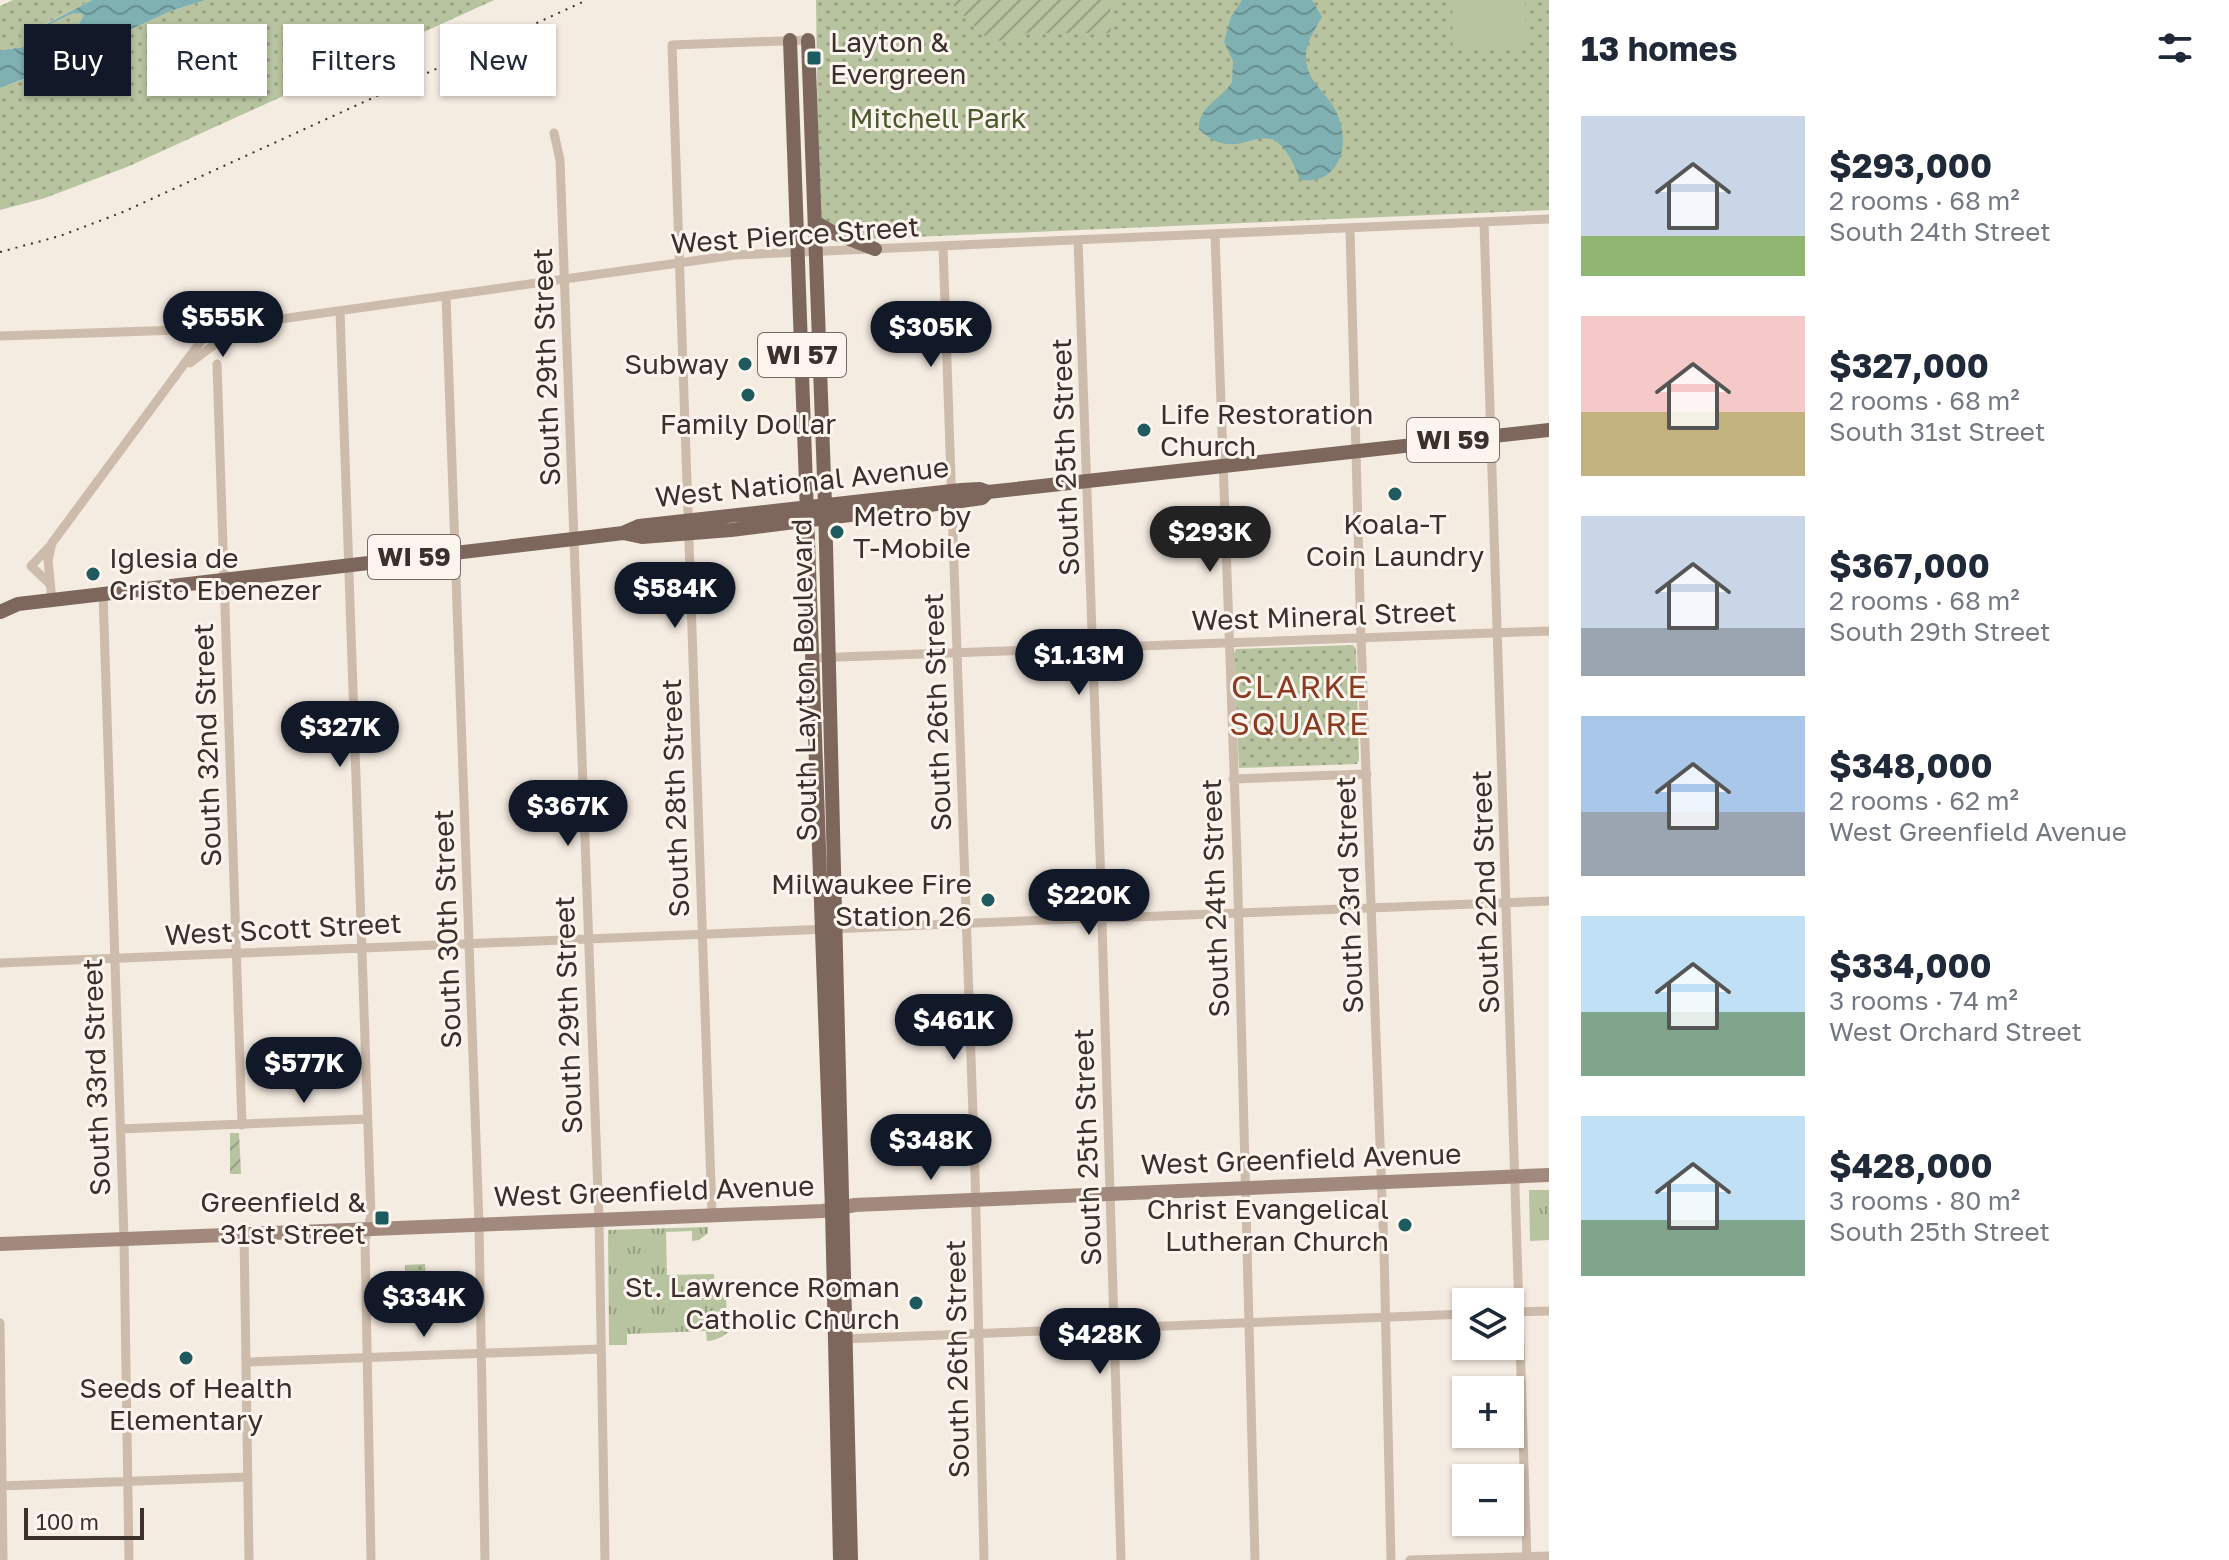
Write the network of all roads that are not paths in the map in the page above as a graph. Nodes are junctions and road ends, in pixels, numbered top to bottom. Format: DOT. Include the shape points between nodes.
graph roads {
  1 [pos="790,40"];
  2 [pos="808,40"];
  3 [pos="554,133"];
  4 [pos="1549,219"];
  5 [pos="815,222"];
  6 [pos="1484,222"];
  7 [pos="1350,229"];
  8 [pos="1215,234"];
  9 [pos="1078,240"];
  10 [pos="943,246"];
  11 [pos="875,249"];
  12 [pos="816,250"];
  13 [pos="796,251"];
  14 [pos="679,264"];
  15 [pos="564,279"];
  16 [pos="446,296"];
  17 [pos="340,311"];
  18 [pos="256,323"];
  19 [pos="210,329"];
  20 [pos="0,336"];
  21 [pos="217,364"];
  22 [pos="178,372"];
  23 [pos="803,383"];
  24 [pos="822,424"];
  25 [pos="1549,430"];
  26 [pos="1491,436"];
  27 [pos="1357,451"];
  28 [pos="1222,467"];
  29 [pos="1087,482"];
  30 [pos="952,497"];
  31 [pos="825,512"];
  32 [pos="808,514"];
  33 [pos="688,527"];
  34 [pos="574,539"];
  35 [pos="52,543"];
  36 [pos="455,553"];
  37 [pos="350,565"];
  38 [pos="224,580"];
  39 [pos="50,584"];
  40 [pos="103,593"];
  41 [pos="52,600"];
  42 [pos="0,601"];
  43 [pos="18,604"];
  44 [pos="0,612"];
  45 [pos="1549,631"];
  46 [pos="1499,633"];
  47 [pos="1361,638"];
  48 [pos="1228,642"];
  49 [pos="1093,647"];
  50 [pos="957,653"];
  51 [pos="820,658"];
  52 [pos="1367,774"];
  53 [pos="1233,779"];
  54 [pos="1549,901"];
  55 [pos="1507,902"];
  56 [pos="1371,908"];
  57 [pos="1238,913"];
  58 [pos="1102,918"];
  59 [pos="966,923"];
  60 [pos="837,928"];
  61 [pos="821,929"];
  62 [pos="702,933"];
  63 [pos="587,939"];
  64 [pos="469,943"];
  65 [pos="361,947"];
  66 [pos="235,954"];
  67 [pos="114,958"];
  68 [pos="0,963"];
  69 [pos="367,1119"];
  70 [pos="242,1125"];
  71 [pos="120,1129"];
  72 [pos="1549,1175"];
  73 [pos="1516,1176"];
  74 [pos="1381,1182"];
  75 [pos="1246,1187"];
  76 [pos="1112,1192"];
  77 [pos="975,1199"];
  78 [pos="838,1208"];
  79 [pos="712,1215"];
  80 [pos="599,1220"];
  81 [pos="479,1224"];
  82 [pos="368,1229"];
  83 [pos="244,1233"];
  84 [pos="124,1239"];
  85 [pos="0,1244"];
  86 [pos="1515,1288"];
  87 [pos="1549,1311"];
  88 [pos="1524,1312"];
  89 [pos="1452,1315"];
  90 [pos="1385,1318"];
  91 [pos="0,1323"];
  92 [pos="1250,1324"];
  93 [pos="1115,1328"];
  94 [pos="979,1333"];
  95 [pos="840,1339"];
  96 [pos="601,1349"];
  97 [pos="481,1354"];
  98 [pos="367,1358"];
  99 [pos="1517,1360"];
  100 [pos="247,1362"];
  101 [pos="248,1477"];
  102 [pos="128,1481"];
  103 [pos="1,1486"];
  104 [pos="1549,1556"];
  105 [pos="1526,1558"];
  106 [pos="3,1560"];
  107 [pos="129,1560"];
  108 [pos="249,1560"];
  109 [pos="371,1560"];
  110 [pos="485,1560"];
  111 [pos="605,1560"];
  112 [pos="840,1560"];
  113 [pos="851,1560"];
  114 [pos="984,1560"];
  115 [pos="1121,1560"];
  116 [pos="1255,1560"];
  117 [pos="1391,1560"];
  118 [pos="1410,1560"];
  1 -- 2 [label="street"];
  1 -- 13 [label="main road, South Layton Boulevard / WI 57"];
  1 -- 14 [label="street, South 28th Street" via="672,45"];
  2 -- 5 [label="main road, South Layton Boulevard / WI 57"];
  3 -- 15 [label="street, South 29th Street" via="560,160"];
  4 -- 6 [label="street, West Pierce Street"];
  5 -- 11 [label="main road"];
  5 -- 12 [label="main road, South Layton Boulevard / WI 57"];
  6 -- 7 [label="street, West Pierce Street"];
  6 -- 26 [label="street, South 22nd Street"];
  7 -- 8 [label="street, West Pierce Street"];
  7 -- 27 [label="street, South 23rd Street"];
  8 -- 9 [label="street, West Pierce Street"];
  8 -- 28 [label="street, South 24th Street"];
  9 -- 10 [label="street, West Pierce Street"];
  9 -- 29 [label="street, South 25th Street"];
  10 -- 11 [label="street, West Pierce Street"];
  10 -- 30 [label="street, South 26th Street"];
  11 -- 12 [label="street, West Pierce Street"];
  12 -- 13 [label="street, West Pierce Street"];
  12 -- 24 [label="main road, South Layton Boulevard / WI 57"];
  13 -- 14 [label="street, West Pierce Street"];
  13 -- 23 [label="main road, South Layton Boulevard / WI 57"];
  14 -- 15 [label="street, West Pierce Street"];
  14 -- 33 [label="street, South 28th Street"];
  15 -- 16 [label="street, West Pierce Street"];
  15 -- 34 [label="street, South 29th Street"];
  16 -- 17 [label="street, West Pierce Street"];
  16 -- 36 [label="street, South 30th Street"];
  17 -- 18 [label="street, West Pierce Street"];
  17 -- 37 [label="street"];
  18 -- 19 [label="street, West Pierce Street"];
  18 -- 22 [label="street"];
  19 -- 20 [label="street, West Pierce Street"];
  19 -- 22 [label="street"];
  21 -- 38 [label="street, South 32nd Street"];
  22 -- 35 [label="street"];
  23 -- 24 [label="main road" via="810,421"];
  23 -- 32 [label="main road, South Layton Boulevard / WI 57"];
  24 -- 31 [label="main road, South Layton Boulevard / WI 57"];
  25 -- 26 [label="main road, West National Avenue / WI 59"];
  26 -- 27 [label="main road, West National Avenue / WI 59"];
  26 -- 46 [label="street, South 22nd Street"];
  27 -- 28 [label="main road, West National Avenue / WI 59"];
  27 -- 47 [label="street, South 23rd Street"];
  28 -- 29 [label="main road, West National Avenue / WI 59"];
  28 -- 48 [label="street, South 24th Street"];
  29 -- 30 [label="main road, West National Avenue / WI 59" via="988,492 982,498"];
  29 -- 49 [label="street, South 25th Street"];
  30 -- 31 [label="main road, West National Avenue / WI 59"];
  30 -- 50 [label="street, South 26th Street"];
  31 -- 32 [label="main road, West National Avenue / WI 59"];
  31 -- 51 [label="main road, South Layton Boulevard"];
  32 -- 33 [label="main road, West National Avenue / WI 59"];
  32 -- 51 [label="main road, South Layton Boulevard"];
  33 -- 34 [label="main road, West National Avenue / WI 59" via="639,526"];
  33 -- 62 [label="street, South 28th Street"];
  34 -- 36 [label="main road, West National Avenue / WI 59"];
  34 -- 63 [label="street, South 29th Street"];
  35 -- 39 [label="street"];
  35 -- 39 [label="street" via="31,566"];
  36 -- 37 [label="main road, West National Avenue / WI 59"];
  36 -- 64 [label="street, South 30th Street"];
  37 -- 38 [label="main road, West National Avenue / WI 59"];
  37 -- 65 [label="street"];
  38 -- 40 [label="main road, West National Avenue / WI 59"];
  38 -- 66 [label="street, South 32nd Street"];
  39 -- 41 [label="street"];
  40 -- 41 [label="main road, West National Avenue / WI 59"];
  40 -- 67 [label="street, South 33rd Street"];
  41 -- 43 [label="main road, West National Avenue / WI 59"];
  42 -- 43 [label="main road, West National Avenue / WI 59"];
  43 -- 44 [label="main road, West National Avenue / WI 59"];
  45 -- 46 [label="street, West Mineral Street"];
  46 -- 47 [label="street, West Mineral Street"];
  46 -- 55 [label="street, South 22nd Street"];
  47 -- 48 [label="street, West Mineral Street"];
  47 -- 52 [label="street, South 23rd Street"];
  48 -- 49 [label="street, West Mineral Street"];
  48 -- 53 [label="street, South 24th Street"];
  49 -- 50 [label="street, West Mineral Street"];
  49 -- 58 [label="street, South 25th Street"];
  50 -- 51 [label="street, West Mineral Street"];
  50 -- 59 [label="street, South 26th Street"];
  51 -- 60 [label="main road, South Layton Boulevard"];
  51 -- 61 [label="main road, South Layton Boulevard"];
  52 -- 53 [label="street"];
  52 -- 56 [label="street, South 23rd Street"];
  53 -- 57 [label="street, South 24th Street"];
  54 -- 55 [label="street, West Scott Street"];
  55 -- 56 [label="street, West Scott Street"];
  55 -- 73 [label="street, South 22nd Street"];
  56 -- 57 [label="street, West Scott Street"];
  56 -- 74 [label="street, South 23rd Street"];
  57 -- 58 [label="street, West Scott Street"];
  57 -- 75 [label="street, South 24th Street"];
  58 -- 59 [label="street, West Scott Street"];
  58 -- 76 [label="street, South 25th Street"];
  59 -- 60 [label="street, West Scott Street"];
  59 -- 77 [label="street, South 26th Street"];
  60 -- 61 [label="street, West Scott Street"];
  60 -- 78 [label="main road, South Layton Boulevard"];
  61 -- 62 [label="street, West Scott Street"];
  61 -- 78 [label="main road, South Layton Boulevard"];
  62 -- 63 [label="street, West Scott Street"];
  62 -- 79 [label="street, South 28th Street"];
  63 -- 64 [label="street, West Scott Street"];
  63 -- 80 [label="street, South 29th Street"];
  64 -- 65 [label="street, West Scott Street"];
  64 -- 81 [label="street, South 30th Street"];
  65 -- 66 [label="street, West Scott Street"];
  65 -- 69 [label="street"];
  66 -- 67 [label="street, West Scott Street"];
  66 -- 70 [label="street, South 32nd Street"];
  67 -- 68 [label="street, West Scott Street"];
  67 -- 71 [label="street, South 33rd Street"];
  69 -- 70 [label="street"];
  69 -- 82 [label="street"];
  70 -- 71 [label="street"];
  71 -- 84 [label="street, South 33rd Street"];
  72 -- 73 [label="main road, West Greenfield Avenue"];
  73 -- 74 [label="main road, West Greenfield Avenue"];
  73 -- 86 [label="street, South 22nd Street"];
  74 -- 75 [label="main road, West Greenfield Avenue"];
  74 -- 90 [label="street, South 23rd Street"];
  75 -- 76 [label="main road, West Greenfield Avenue"];
  75 -- 92 [label="street, South 24th Street"];
  76 -- 77 [label="main road, West Greenfield Avenue"];
  76 -- 93 [label="street, South 25th Street"];
  77 -- 78 [label="main road, West Greenfield Avenue"];
  77 -- 94 [label="street, South 26th Street"];
  78 -- 79 [label="main road, West Greenfield Avenue"];
  78 -- 95 [label="main road, South Layton Boulevard"];
  79 -- 80 [label="main road, West Greenfield Avenue"];
  80 -- 81 [label="main road, West Greenfield Avenue"];
  80 -- 96 [label="street, South 29th Street"];
  81 -- 82 [label="main road, West Greenfield Avenue"];
  81 -- 97 [label="street, South 30th Street"];
  82 -- 83 [label="main road, West Greenfield Avenue"];
  82 -- 98 [label="street"];
  83 -- 84 [label="main road, West Greenfield Avenue"];
  83 -- 100 [label="street"];
  84 -- 85 [label="main road, West Greenfield Avenue"];
  84 -- 102 [label="street, South 33rd Street"];
  87 -- 88 [label="street"];
  89 -- 90 [label="street"];
  90 -- 92 [label="street"];
  90 -- 117 [label="street, South 23rd Street"];
  91 -- 103 [label="street"];
  92 -- 93 [label="street"];
  92 -- 116 [label="street, South 24th Street"];
  93 -- 94 [label="street"];
  93 -- 115 [label="street, South 25th Street"];
  94 -- 95 [label="street"];
  94 -- 114 [label="street, South 26th Street"];
  95 -- 112 [label="main road, South Layton Boulevard"];
  95 -- 113 [label="main road, South Layton Boulevard"];
  96 -- 97 [label="street"];
  96 -- 111 [label="street, South 29th Street"];
  97 -- 98 [label="street"];
  97 -- 110 [label="street, South 30th Street"];
  98 -- 100 [label="street"];
  98 -- 109 [label="street"];
  99 -- 105 [label="street, South 22nd Street"];
  100 -- 101 [label="street"];
  101 -- 102 [label="street"];
  101 -- 108 [label="street"];
  102 -- 103 [label="street"];
  102 -- 107 [label="street, South 33rd Street"];
  103 -- 106 [label="street"];
  104 -- 105 [label="street"];
  105 -- 118 [label="street"];
}
